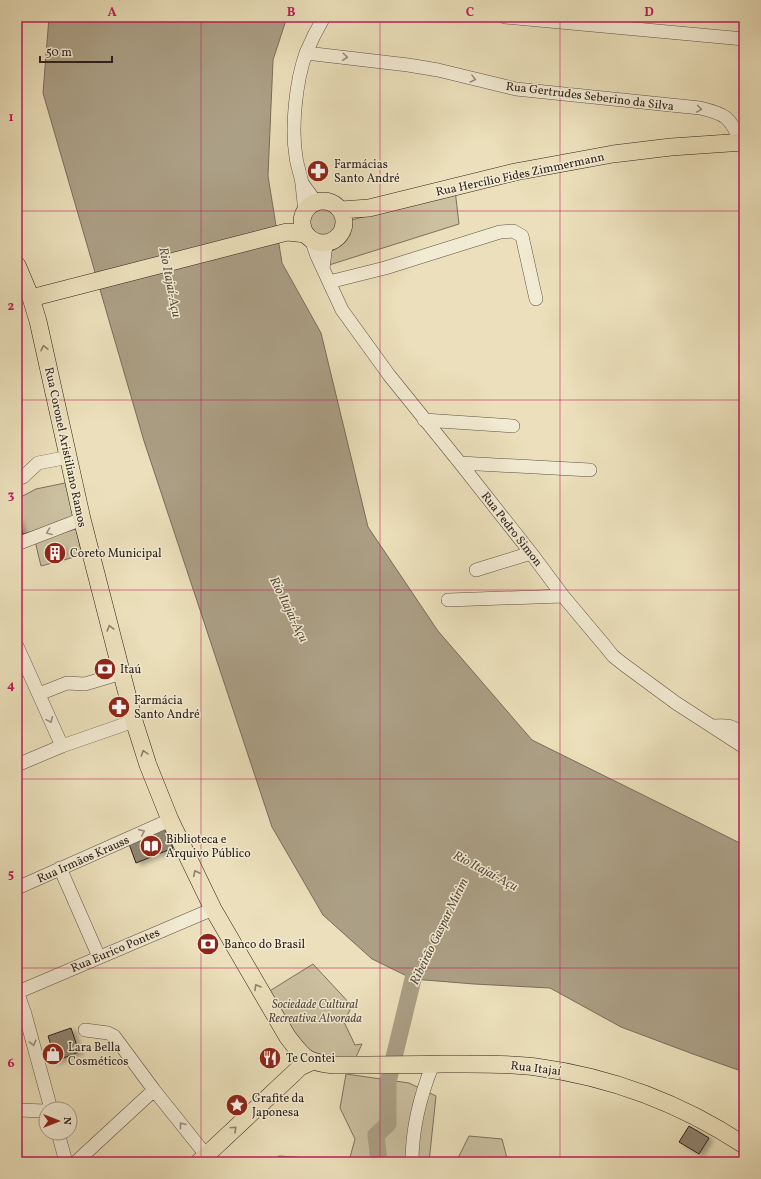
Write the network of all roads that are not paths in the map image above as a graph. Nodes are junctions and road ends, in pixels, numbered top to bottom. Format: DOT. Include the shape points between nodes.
graph roads {
  1 [pos="324,17"];
  2 [pos="505,17"];
  3 [pos="744,39"];
  4 [pos="306,53"];
  5 [pos="742,142"];
  6 [pos="342,217"];
  7 [pos="311,224"];
  8 [pos="17,264"];
  9 [pos="329,282"];
  10 [pos="31,298"];
  11 [pos="536,299"];
  12 [pos="424,420"];
  13 [pos="513,426"];
  14 [pos="69,457"];
  15 [pos="460,463"];
  16 [pos="590,470"];
  17 [pos="17,478"];
  18 [pos="82,520"];
  19 [pos="17,544"];
  20 [pos="531,553"];
  21 [pos="476,570"];
  22 [pos="563,596"];
  23 [pos="448,600"];
  24 [pos="17,646"];
  25 [pos="122,673"];
  26 [pos="39,694"];
  27 [pos="134,721"];
  28 [pos="712,726"];
  29 [pos="744,734"];
  30 [pos="62,746"];
  31 [pos="744,747"];
  32 [pos="17,765"];
  33 [pos="170,820"];
  34 [pos="60,868"];
  35 [pos="17,888"];
  36 [pos="213,909"];
  37 [pos="99,957"];
  38 [pos="17,991"];
  39 [pos="21,1014"];
  40 [pos="85,1030"];
  41 [pos="307,1058"];
  42 [pos="429,1064"];
  43 [pos="154,1090"];
  44 [pos="48,1101"];
  45 [pos="17,1110"];
  46 [pos="38,1111"];
  47 [pos="60,1141"];
  48 [pos="744,1145"];
  49 [pos="202,1159"];
  50 [pos="66,1162"];
  51 [pos="76,1162"];
  52 [pos="412,1162"];
  1 -- 4 [label="street"];
  2 -- 3 [label="street"];
  4 -- 5 [label="street, Rua Gertrudes Seberino da Silva, one-way" via="415,66 516,89 700,108 726,117"];
  4 -- 7 [label="street, Rua Pedro Simon" via="295,111 295,132 296,156"];
  5 -- 6 [label="main road, Rua Hercílio Fides Zimmermann" via="671,147 566,162 476,181"];
  6 -- 7 [label="main road" via="343,229 337,238"];
  6 -- 7 [label="main road" via="336,205 323,200"];
  7 -- 9 [label="street, Rua Pedro Simon" via="317,256"];
  7 -- 10 [label="main road"];
  8 -- 10 [label="main road, Rua Coronel Aristiliano Ramos"];
  9 -- 11 [label="street" via="385,268 500,232 513,231 522,236"];
  9 -- 12 [label="street, Rua Pedro Simon" via="342,310"];
  14 -- 10 [label="main road, Rua Coronel Aristiliano Ramos, one-way"];
  12 -- 13 [label="street"];
  12 -- 15 [label="street, Rua Pedro Simon"];
  14 -- 17 [label="street" via="38,463 23,477"];
  14 -- 18 [label="main road, Rua Coronel Aristiliano Ramos"];
  15 -- 16 [label="street"];
  15 -- 20 [label="street, Rua Pedro Simon"];
  18 -- 19 [label="street, one-way"];
  25 -- 18 [label="main road, Rua Coronel Aristiliano Ramos, one-way"];
  20 -- 21 [label="street"];
  20 -- 22 [label="street, Rua Pedro Simon"];
  22 -- 23 [label="street"];
  22 -- 28 [label="street, Rua Pedro Simon" via="613,656 676,703"];
  24 -- 26 [label="street"];
  25 -- 26 [label="street" via="86,684 67,684"];
  25 -- 27 [label="main road, Rua Coronel Aristiliano Ramos"];
  26 -- 30 [label="street, one-way"];
  27 -- 30 [label="street"];
  33 -- 27 [label="main road, Rua Coronel Aristiliano Ramos, one-way"];
  28 -- 29 [label="street" via="725,725"];
  28 -- 31 [label="street, Rua Pedro Simon"];
  30 -- 32 [label="street"];
  34 -- 33 [label="street, Rua Irmãos Krauss, one-way"];
  36 -- 33 [label="main road, Rua Coronel Aristiliano Ramos, one-way"];
  34 -- 35 [label="street, Rua Irmãos Krauss"];
  34 -- 37 [label="street"];
  36 -- 37 [label="street, Rua Eurico Pontes"];
  41 -- 36 [label="main road, Rua Coronel Aristiliano Ramos, one-way" via="287,1036"];
  37 -- 38 [label="street, Rua Eurico Pontes"];
  38 -- 39 [label="street"];
  39 -- 44 [label="street, one-way"];
  40 -- 43 [label="street" via="114,1036"];
  41 -- 42 [label="main road, Rua Itajaí" via="334,1065"];
  49 -- 41 [label="main road, one-way"];
  42 -- 48 [label="main road, Rua Itajaí" via="516,1065 594,1078 669,1104 709,1123"];
  42 -- 52 [label="street" via="419,1102"];
  49 -- 43 [label="street, one-way"];
  43 -- 51 [label="street"];
  45 -- 46 [label="street"];
  47 -- 50 [label="street"];
}
